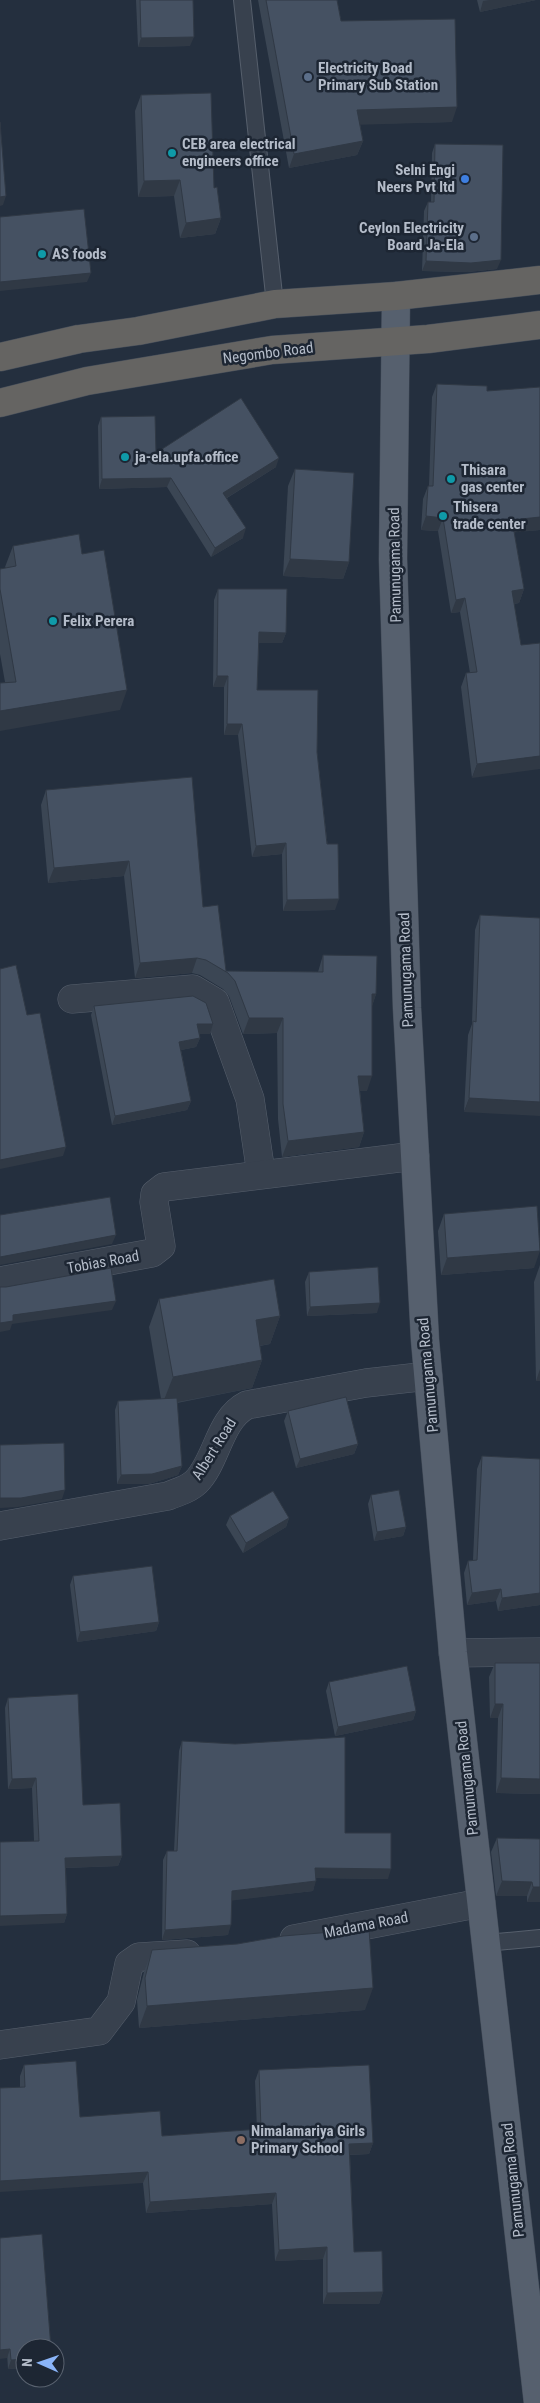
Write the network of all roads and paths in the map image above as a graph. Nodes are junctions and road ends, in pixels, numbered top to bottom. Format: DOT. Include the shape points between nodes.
graph roads {
  1 [pos="242,0"];
  2 [pos="540,280"];
  3 [pos="396,296"];
  4 [pos="275,304"];
  5 [pos="540,325"];
  6 [pos="395,341"];
  7 [pos="0,356"];
  8 [pos="0,404"];
  9 [pos="72,999"];
  10 [pos="415,1156"];
  11 [pos="261,1173"];
  12 [pos="0,1280"];
  13 [pos="428,1376"];
  14 [pos="0,1526"];
  15 [pos="540,1652"];
  16 [pos="453,1653"];
  17 [pos="481,1903"];
  18 [pos="540,1938"];
  19 [pos="486,1942"];
  20 [pos="267,1944"];
  21 [pos="208,1952"];
  22 [pos="0,2045"];
  23 [pos="538,2403"];
  1 -- 4 [label="lane"];
  2 -- 3 [label="highway"];
  3 -- 4 [label="highway"];
  3 -- 6 [label="main road, Pamunugama Road"];
  4 -- 7 [label="highway"];
  5 -- 6 [label="highway, Negombo Road"];
  6 -- 8 [label="highway, Negombo Road" via="272,350 88,381"];
  6 -- 10 [label="main road, Pamunugama Road" via="393,559"];
  9 -- 11 [label="street" via="193,989 215,1002 250,1099"];
  10 -- 11 [label="street, Tobias Road"];
  10 -- 13 [label="main road, Pamunugama Road"];
  11 -- 12 [label="street, Tobias Road" via="164,1187 155,1194 161,1246 152,1253"];
  13 -- 14 [label="street, Albert Road" via="366,1383 247,1405 237,1412 204,1472 186,1489 168,1496"];
  13 -- 16 [label="main road, Pamunugama Road"];
  15 -- 16 [label="street"];
  16 -- 17 [label="main road, Pamunugama Road"];
  17 -- 19 [label="main road, Pamunugama Road"];
  17 -- 20 [label="street, Madama Road"];
  18 -- 19 [label="lane"];
  19 -- 23 [label="main road, Pamunugama Road"];
  21 -- 22 [label="street" via="139,1957 129,1964 121,2002 100,2032"];
}
